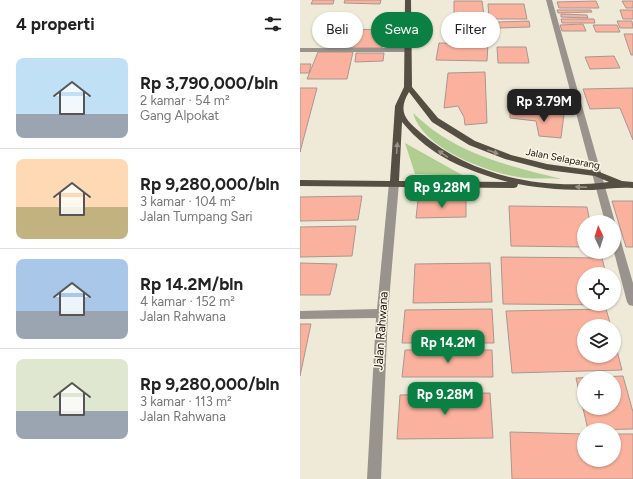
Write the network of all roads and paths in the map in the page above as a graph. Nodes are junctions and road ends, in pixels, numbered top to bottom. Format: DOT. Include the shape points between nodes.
graph roads {
  1 [pos="408,0"];
  2 [pos="549,0"];
  3 [pos="300,50"];
  4 [pos="409,50"];
  5 [pos="408,87"];
  6 [pos="399,113"];
  7 [pos="597,174"];
  8 [pos="300,182"];
  9 [pos="394,183"];
  10 [pos="620,184"];
  11 [pos="633,185"];
  12 [pos="546,186"];
  13 [pos="601,188"];
  14 [pos="608,215"];
  15 [pos="621,259"];
  16 [pos="633,302"];
  17 [pos="382,313"];
  18 [pos="300,315"];
  19 [pos="374,479"];
  1 -- 4 [label="main road"];
  2 -- 7 [label="street"];
  3 -- 4 [label="street"];
  4 -- 5 [label="main road"];
  5 -- 6 [label="main road" via="398,103"];
  5 -- 7 [label="main road, Jalan Selaparang, one-way" via="435,120 472,143 525,162"];
  9 -- 6 [label="main road, one-way"];
  12 -- 6 [label="main road, one-way" via="506,179 454,161 422,140"];
  7 -- 10 [label="main road, Jalan Selaparang"];
  7 -- 13 [label="street"];
  8 -- 9 [label="main road"];
  9 -- 12 [label="main road"];
  9 -- 17 [label="street, Jalan Rahwana"];
  10 -- 11 [label="main road, Jalan Selaparang"];
  10 -- 13 [label="main road"];
  13 -- 12 [label="main road, one-way"];
  13 -- 14 [label="street"];
  15 -- 16 [label="street"];
  17 -- 18 [label="street"];
  17 -- 19 [label="street, Jalan Rahwana"];
}
